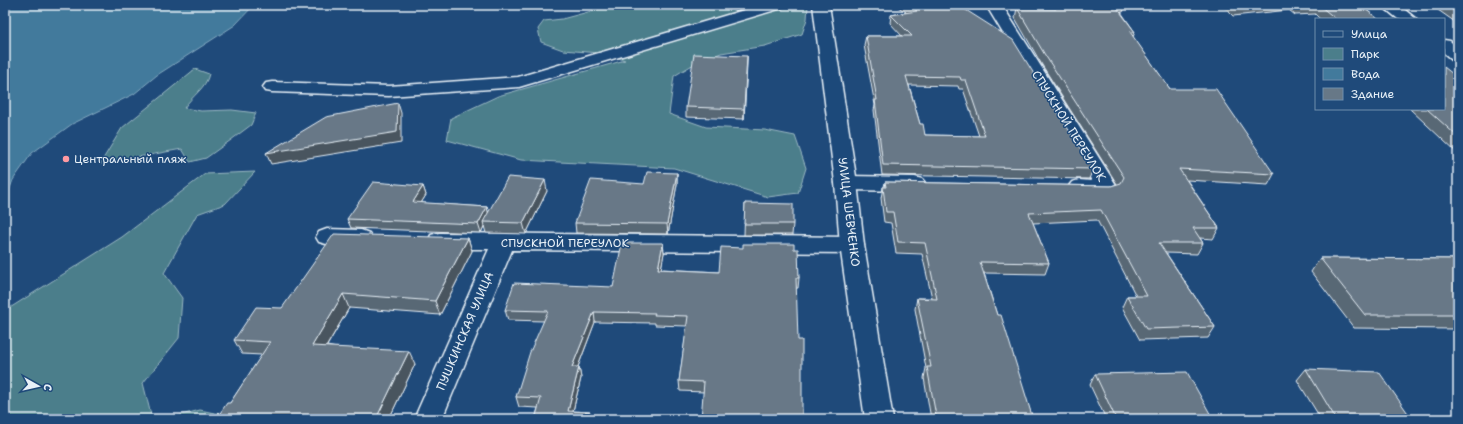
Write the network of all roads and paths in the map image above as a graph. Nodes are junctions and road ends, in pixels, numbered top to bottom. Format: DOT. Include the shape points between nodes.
graph roads {
  1 [pos="777,5"];
  2 [pos="821,5"];
  3 [pos="994,5"];
  4 [pos="1389,5"];
  5 [pos="1407,18"];
  6 [pos="1445,46"];
  7 [pos="1458,56"];
  8 [pos="272,87"];
  9 [pos="846,183"];
  10 [pos="933,185"];
  11 [pos="1059,187"];
  12 [pos="327,237"];
  13 [pos="383,239"];
  14 [pos="415,240"];
  15 [pos="503,242"];
  16 [pos="852,245"];
  17 [pos="428,419"];
  18 [pos="879,419"];
  1 -- 8 [label="street" via="518,82 389,91"];
  2 -- 9 [label="street, УЛИЦА ШЕВЧЕНКО"];
  3 -- 11 [label="street, СПУСКНОЙ ПЕРЕУЛОК" via="1107,188"];
  4 -- 5 [label="street"];
  6 -- 7 [label="street"];
  9 -- 10 [label="street"];
  9 -- 16 [label="street, УЛИЦА ШЕВЧЕНКО"];
  12 -- 13 [label="street"];
  14 -- 15 [label="street, СПУСКНОЙ ПЕРЕУЛОК"];
  15 -- 16 [label="street, СПУСКНОЙ ПЕРЕУЛОК"];
  15 -- 17 [label="street, ПУШКИНСКАЯ УЛИЦА"];
  16 -- 18 [label="street, УЛИЦА ШЕВЧЕНКО"];
}
